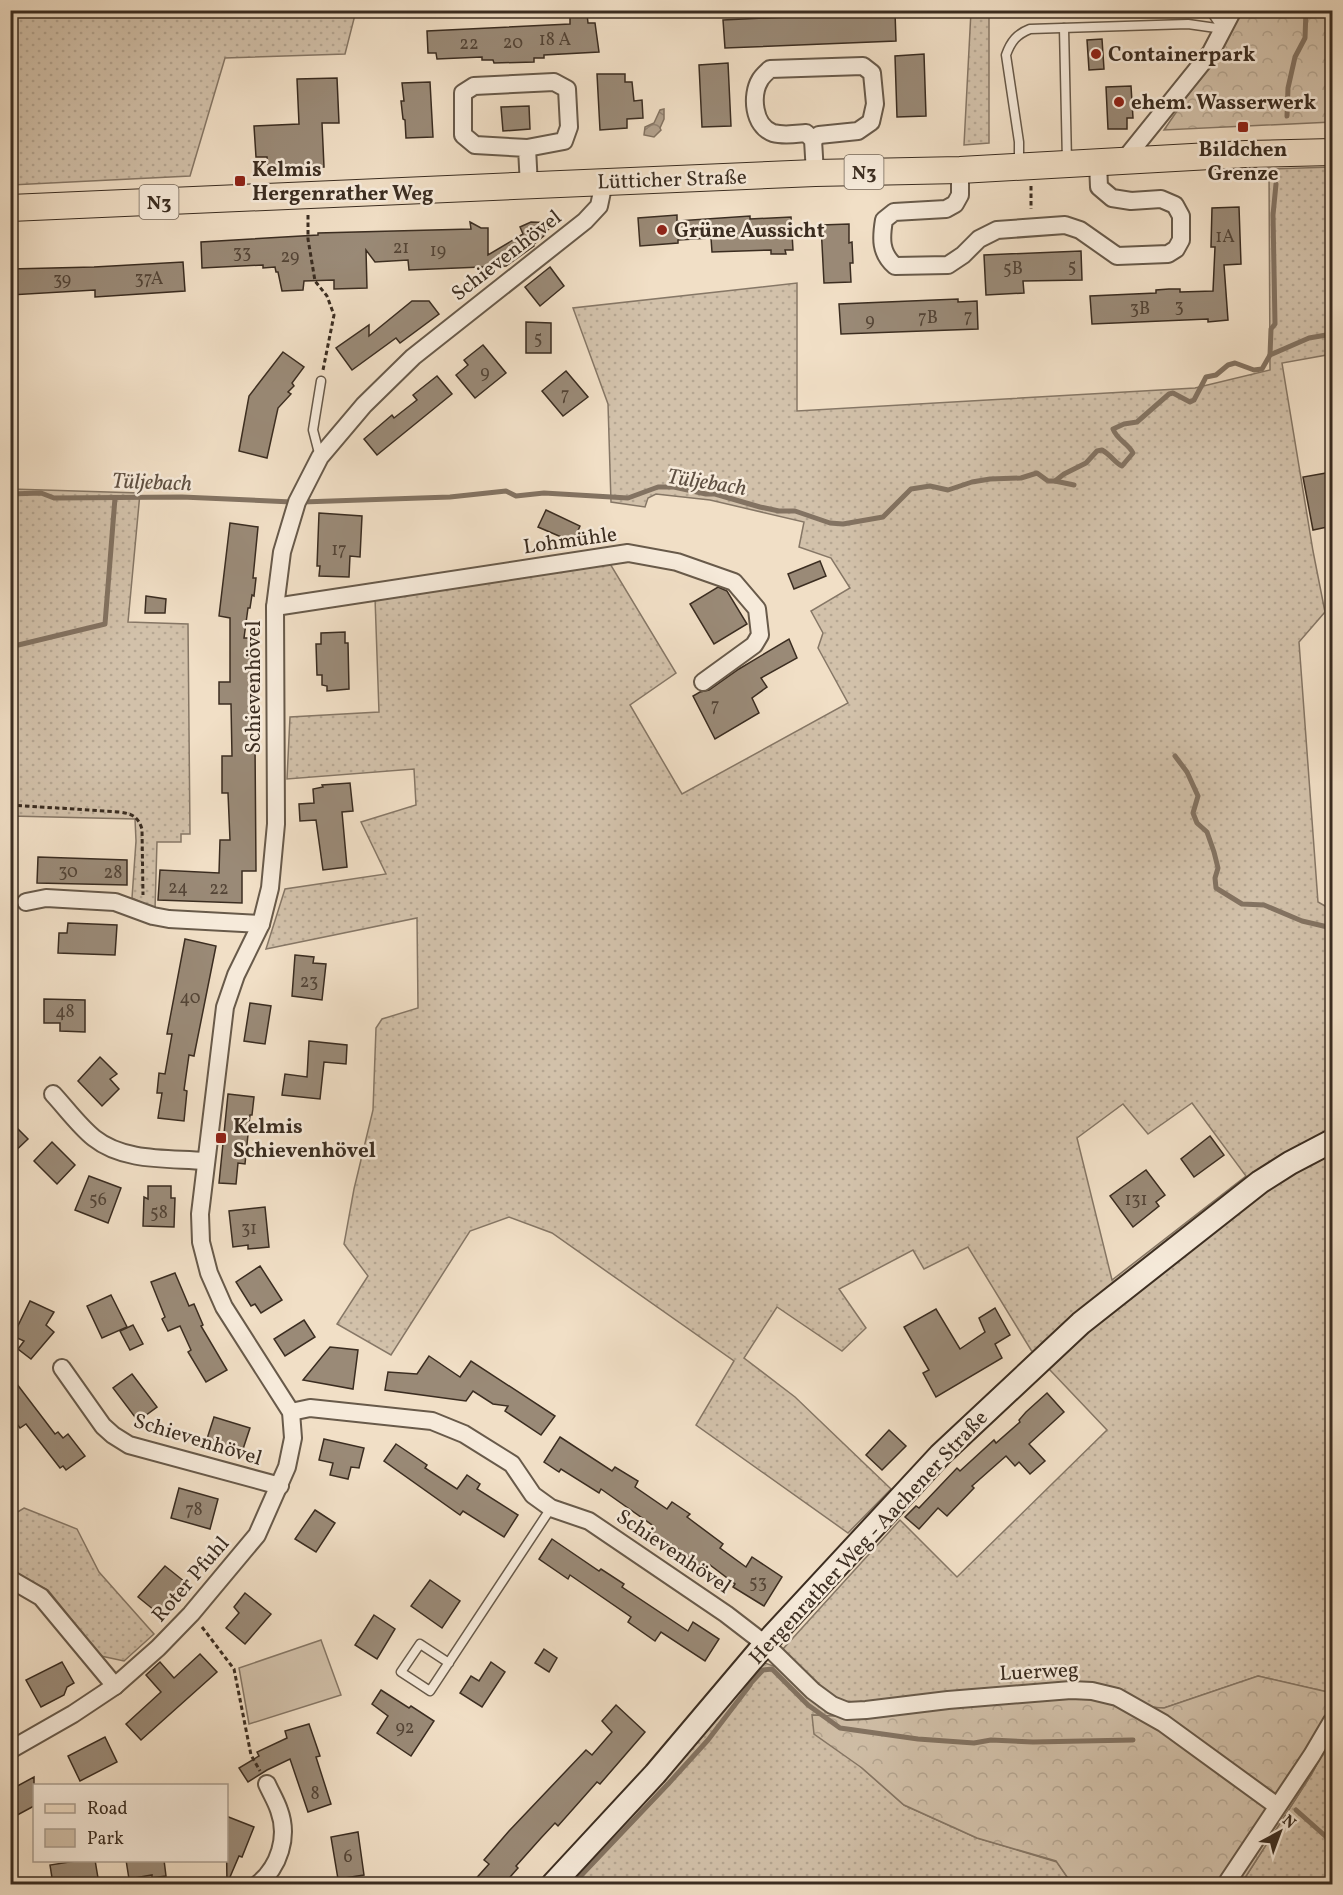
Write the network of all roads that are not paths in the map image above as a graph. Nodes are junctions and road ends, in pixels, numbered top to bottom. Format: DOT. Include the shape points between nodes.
graph roads {
  1 [pos="1210,10"];
  2 [pos="1233,10"];
  3 [pos="1064,28"];
  4 [pos="1223,29"];
  5 [pos="813,140"];
  6 [pos="527,148"];
  7 [pos="1332,152"];
  8 [pos="1124,160"];
  9 [pos="1098,163"];
  10 [pos="1067,164"];
  11 [pos="1025,167"];
  12 [pos="960,170"];
  13 [pos="815,173"];
  14 [pos="604,182"];
  15 [pos="529,186"];
  16 [pos="10,208"];
  17 [pos="321,381"];
  18 [pos="320,457"];
  19 [pos="275,607"];
  20 [pos="703,681"];
  21 [pos="26,902"];
  22 [pos="261,924"];
  23 [pos="53,1094"];
  24 [pos="1332,1141"];
  25 [pos="205,1161"];
  26 [pos="62,1368"];
  27 [pos="291,1412"];
  28 [pos="280,1486"];
  29 [pos="551,1508"];
  30 [pos="10,1579"];
  31 [pos="765,1644"];
  32 [pos="449,1663"];
  33 [pos="115,1686"];
  34 [pos="1332,1721"];
  35 [pos="10,1750"];
  36 [pos="267,1784"];
  37 [pos="1277,1806"];
  38 [pos="258,1884"];
  39 [pos="553,1884"];
  40 [pos="1226,1884"];
  1 -- 4 [label="lane"];
  2 -- 4 [label="street"];
  3 -- 4 [label="lane" via="1188,24"];
  3 -- 10 [label="lane"];
  3 -- 11 [label="lane" via="1022,32 1006,55"];
  4 -- 8 [label="street" via="1211,52"];
  5 -- 5 [label="street" via="806,133 770,132 759,121 754,97 760,79 770,69 863,66 872,73 875,104 870,122 858,131 819,135"];
  5 -- 13 [label="street"];
  6 -- 6 [label="street" via="564,141 569,127 567,89 554,82 474,86 463,93 463,135 475,145"];
  6 -- 15 [label="street"];
  7 -- 8 [label="main road, Lütticher Straße"];
  8 -- 9 [label="main road, Lütticher Straße / N3"];
  9 -- 10 [label="main road, Lütticher Straße / N3"];
  9 -- 12 [label="street" via="1100,187 1112,198 1161,199 1175,205 1181,216 1176,249 1168,254 1117,256 1080,230 1065,225 997,230 979,238 948,265 895,266 885,258 881,240 884,220 894,212 946,209 955,204 960,195"];
  10 -- 11 [label="main road, Lütticher Straße / N3"];
  11 -- 12 [label="main road, Lütticher Straße / N3"];
  12 -- 13 [label="main road, Lütticher Straße / N3"];
  13 -- 14 [label="main road, Lütticher Straße / N3"];
  14 -- 15 [label="main road, Lütticher Straße / N3"];
  14 -- 18 [label="street, Schievenhövel" via="599,206 585,221 413,357 364,405"];
  15 -- 16 [label="main road, Lütticher Straße / N3"];
  17 -- 18 [label="lane" via="313,430"];
  18 -- 19 [label="street, Schievenhövel" via="297,502 282,552"];
  19 -- 20 [label="street, Lohmühle" via="628,553 657,558 734,582 757,609 760,635 754,645"];
  19 -- 22 [label="street, Schievenhövel" via="276,824 270,888"];
  21 -- 22 [label="street" via="46,898 115,902 169,920"];
  22 -- 25 [label="street, Schievenhövel" via="225,1007"];
  23 -- 25 [label="street" via="94,1138 115,1150"];
  24 -- 31 [label="street, Hergenrather Weg - Aachener Straße" via="1260,1182 1081,1323 940,1455"];
  25 -- 27 [label="street, Schievenhövel" via="201,1242 209,1273 224,1307"];
  26 -- 28 [label="street, Schievenhövel" via="103,1426 129,1445"];
  27 -- 28 [label="street, Schievenhövel" via="293,1438"];
  27 -- 29 [label="street, Schievenhövel" via="310,1408 432,1421 464,1434 512,1464 533,1495"];
  28 -- 33 [label="street, Roter Pfuhl" via="257,1535 191,1614"];
  29 -- 31 [label="street, Schievenhövel" via="589,1521"];
  29 -- 32 [label="lane"];
  30 -- 33 [label="street" via="41,1597"];
  31 -- 37 [label="street, Luerweg" via="813,1690 847,1711 1071,1690 1117,1697 1163,1723"];
  31 -- 39 [label="street, Hergenrather Weg - Aachener Straße" via="655,1774"];
  32 -- 32 [label="lane" via="430,1691 401,1672 420,1644"];
  33 -- 35 [label="street, Roter Pfuhl"];
  34 -- 37 [label="street"];
  36 -- 38 [label="street" via="280,1812 283,1833 279,1859"];
  37 -- 40 [label="street"];
}
